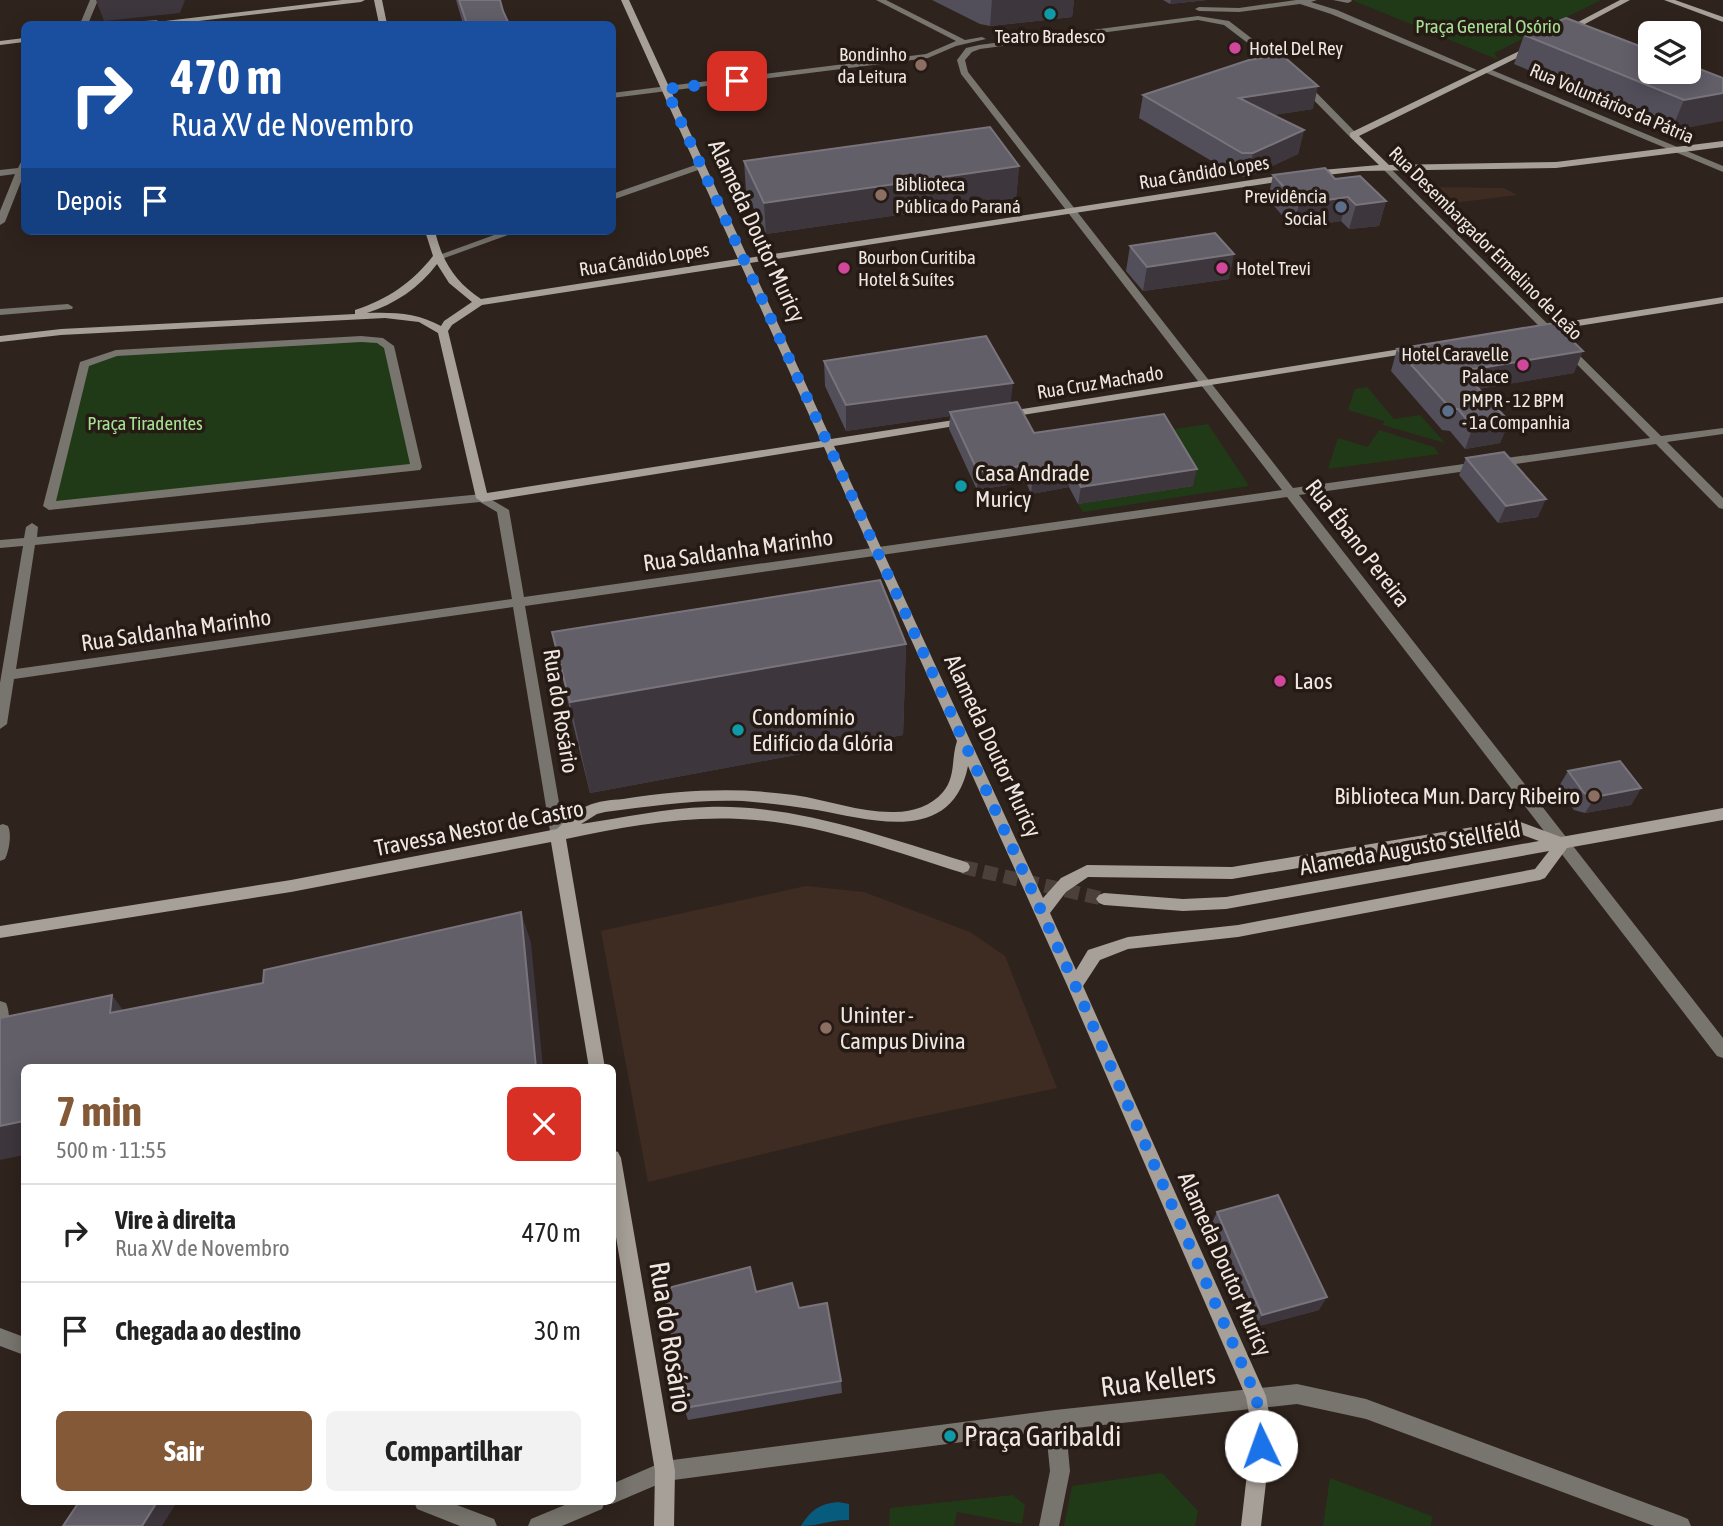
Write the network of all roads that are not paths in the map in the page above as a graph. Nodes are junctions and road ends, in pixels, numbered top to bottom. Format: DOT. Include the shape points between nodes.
graph roads {
  1 [pos="94,0"];
  2 [pos="361,0"];
  3 [pos="378,0"];
  4 [pos="625,0"];
  5 [pos="880,0"];
  6 [pos="1313,0"];
  7 [pos="1337,0"];
  8 [pos="1626,0"];
  9 [pos="1668,0"];
  10 [pos="1348,1"];
  11 [pos="1300,2"];
  12 [pos="1213,19"];
  13 [pos="1723,20"];
  14 [pos="85,21"];
  15 [pos="182,21"];
  16 [pos="382,21"];
  17 [pos="1559,33"];
  18 [pos="1548,39"];
  19 [pos="21,40"];
  20 [pos="963,42"];
  21 [pos="0,43"];
  22 [pos="1473,70"];
  23 [pos="1487,70"];
  24 [pos="666,89"];
  25 [pos="616,95"];
  26 [pos="1353,135"];
  27 [pos="1723,144"];
  28 [pos="1679,150"];
  29 [pos="701,166"];
  30 [pos="1386,167"];
  31 [pos="21,169"];
  32 [pos="1723,169"];
  33 [pos="0,173"];
  34 [pos="21,175"];
  35 [pos="616,196"];
  36 [pos="1072,210"];
  37 [pos="0,222"];
  38 [pos="431,235"];
  39 [pos="502,235"];
  40 [pos="436,258"];
  41 [pos="744,261"];
  42 [pos="1723,300"];
  43 [pos="479,302"];
  44 [pos="68,307"];
  45 [pos="0,312"];
  46 [pos="339,318"];
  47 [pos="1546,328"];
  48 [pos="1533,330"];
  49 [pos="443,331"];
  50 [pos="0,339"];
  51 [pos="1423,348"];
  52 [pos="1205,383"];
  53 [pos="991,417"];
  54 [pos="978,419"];
  55 [pos="1723,431"];
  56 [pos="1658,441"];
  57 [pos="828,443"];
  58 [pos="416,467"];
  59 [pos="1290,493"];
  60 [pos="482,498"];
  61 [pos="1723,505"];
  62 [pos="32,527"];
  63 [pos="30,542"];
  64 [pos="0,544"];
  65 [pos="877,551"];
  66 [pos="518,602"];
  67 [pos="8,675"];
  68 [pos="0,724"];
  69 [pos="961,736"];
  70 [pos="1723,814"];
  71 [pos="0,831"];
  72 [pos="558,836"];
  73 [pos="1563,844"];
  74 [pos="0,855"];
  75 [pos="963,867"];
  76 [pos="1104,898"];
  77 [pos="1042,913"];
  78 [pos="0,932"];
  79 [pos="1075,985"];
  80 [pos="0,1008"];
  81 [pos="0,1030"];
  82 [pos="1723,1051"];
  83 [pos="596,1064"];
  84 [pos="616,1182"];
  85 [pos="0,1337"];
  86 [pos="21,1345"];
  87 [pos="1256,1396"];
  88 [pos="1055,1420"];
  89 [pos="665,1471"];
  90 [pos="616,1492"];
  91 [pos="433,1505"];
  92 [pos="588,1505"];
  93 [pos="487,1526"];
  94 [pos="538,1526"];
  95 [pos="664,1526"];
  96 [pos="1049,1526"];
  97 [pos="1251,1526"];
  98 [pos="1681,1526"];
  1 -- 14 [label="street"];
  2 -- 15 [label="street"];
  3 -- 16 [label="street"];
  4 -- 24 [label="street, Alameda Doutor Muricy"];
  5 -- 20 [label="street"];
  6 -- 11 [label="street"];
  7 -- 10 [label="street"];
  8 -- 17 [label="street"];
  9 -- 13 [label="street"];
  11 -- 20 [label="street" via="1239,10 1196,9"];
  11 -- 22 [label="street"];
  12 -- 26 [label="street, Rua Desembargador Ermelino de Leão" via="1236,29 1276,59"];
  12 -- 36 [label="street, Rua Ébano Pereira" via="979,47 961,60 964,72"];
  18 -- 23 [label="street"];
  19 -- 21 [label="street"];
  20 -- 24 [label="street" via="928,56"];
  23 -- 26 [label="street"];
  23 -- 28 [label="street, Rua Voluntários da Pátria"];
  24 -- 25 [label="street"];
  24 -- 29 [label="street, Alameda Doutor Muricy"];
  26 -- 30 [label="street, Rua Desembargador Ermelino de Leão"];
  27 -- 28 [label="street, Rua Cândido Lopes"];
  28 -- 30 [label="street, Rua Cândido Lopes" via="1556,165"];
  28 -- 32 [label="street, Rua Voluntários da Pátria"];
  29 -- 35 [label="street"];
  29 -- 41 [label="street, Alameda Doutor Muricy"];
  30 -- 36 [label="street, Rua Cândido Lopes" via="1336,170"];
  30 -- 47 [label="street, Rua Desembargador Ermelino de Leão"];
  31 -- 33 [label="street"];
  34 -- 37 [label="street"];
  36 -- 41 [label="street, Rua Cândido Lopes"];
  36 -- 52 [label="street, Rua Ébano Pereira"];
  38 -- 40 [label="street"];
  39 -- 40 [label="street"];
  40 -- 43 [label="street" via="452,282"];
  40 -- 46 [label="street" via="426,273 401,293"];
  41 -- 43 [label="street, Rua Cândido Lopes"];
  41 -- 57 [label="street, Alameda Doutor Muricy"];
  42 -- 47 [label="street"];
  43 -- 49 [label="street, Rua Cândido Lopes"];
  44 -- 45 [label="street"];
  46 -- 49 [label="street" via="413,317"];
  46 -- 50 [label="street"];
  47 -- 48 [label="street"];
  47 -- 56 [label="street, Rua Desembargador Ermelino de Leão"];
  49 -- 60 [label="street"];
  51 -- 52 [label="street, Rua Cruz Machado"];
  52 -- 53 [label="street, Rua Cruz Machado"];
  52 -- 59 [label="street, Rua Ébano Pereira"];
  54 -- 57 [label="street"];
  55 -- 56 [label="street, Rua Saldanha Marinho"];
  56 -- 59 [label="street, Rua Saldanha Marinho"];
  56 -- 61 [label="street, Rua Desembargador Ermelino de Leão"];
  57 -- 60 [label="street"];
  57 -- 65 [label="street, Alameda Doutor Muricy"];
  58 -- 58 [label="street" via="389,346 379,340 116,353 84,364 49,506"];
  59 -- 65 [label="street, Rua Saldanha Marinho"];
  59 -- 73 [label="street, Rua Ébano Pereira"];
  60 -- 63 [label="street"];
  60 -- 66 [label="street, Rua do Rosário" via="503,510"];
  62 -- 63 [label="street"];
  63 -- 64 [label="street"];
  63 -- 67 [label="street"];
  65 -- 66 [label="street, Rua Saldanha Marinho"];
  65 -- 69 [label="street, Alameda Doutor Muricy"];
  66 -- 67 [label="street, Rua Saldanha Marinho"];
  66 -- 72 [label="street, Rua do Rosário"];
  67 -- 68 [label="street"];
  69 -- 72 [label="street" via="963,769 955,788 919,814 897,817 793,800 699,794 589,811"];
  69 -- 77 [label="street, Alameda Doutor Muricy"];
  70 -- 73 [label="street, Alameda Augusto Stellfeld"];
  71 -- 74 [label="street" via="4,830"];
  72 -- 75 [label="street, Travessa Nestor de Castro" via="666,817 742,813 849,834"];
  72 -- 78 [label="street, Travessa Nestor de Castro" via="309,883"];
  72 -- 83 [label="street, Rua do Rosário"];
  73 -- 76 [label="street, Alameda Augusto Stellfeld" via="1226,903 1183,905"];
  73 -- 77 [label="street" via="1515,826 1231,873 1087,871 1060,886"];
  73 -- 79 [label="street" via="1540,874 1238,932 1128,943 1094,955"];
  73 -- 82 [label="street, Rua Ébano Pereira"];
  77 -- 79 [label="street, Alameda Doutor Muricy"];
  79 -- 87 [label="street, Alameda Doutor Muricy"];
  80 -- 81 [label="street"];
  84 -- 89 [label="street, Rua do Rosário"];
  85 -- 86 [label="street"];
  87 -- 88 [label="street, Rua Kellers"];
  87 -- 97 [label="street, Alameda Doutor Muricy" via="1262,1430"];
  87 -- 98 [label="street, Rua Kellers" via="1297,1394 1366,1409"];
  88 -- 89 [label="street, Rua Kellers"];
  88 -- 96 [label="street" via="1060,1471"];
  89 -- 90 [label="street, Rua Kellers"];
  89 -- 95 [label="street, Rua do Rosário"];
  91 -- 93 [label="street"];
  92 -- 94 [label="street"];
}
